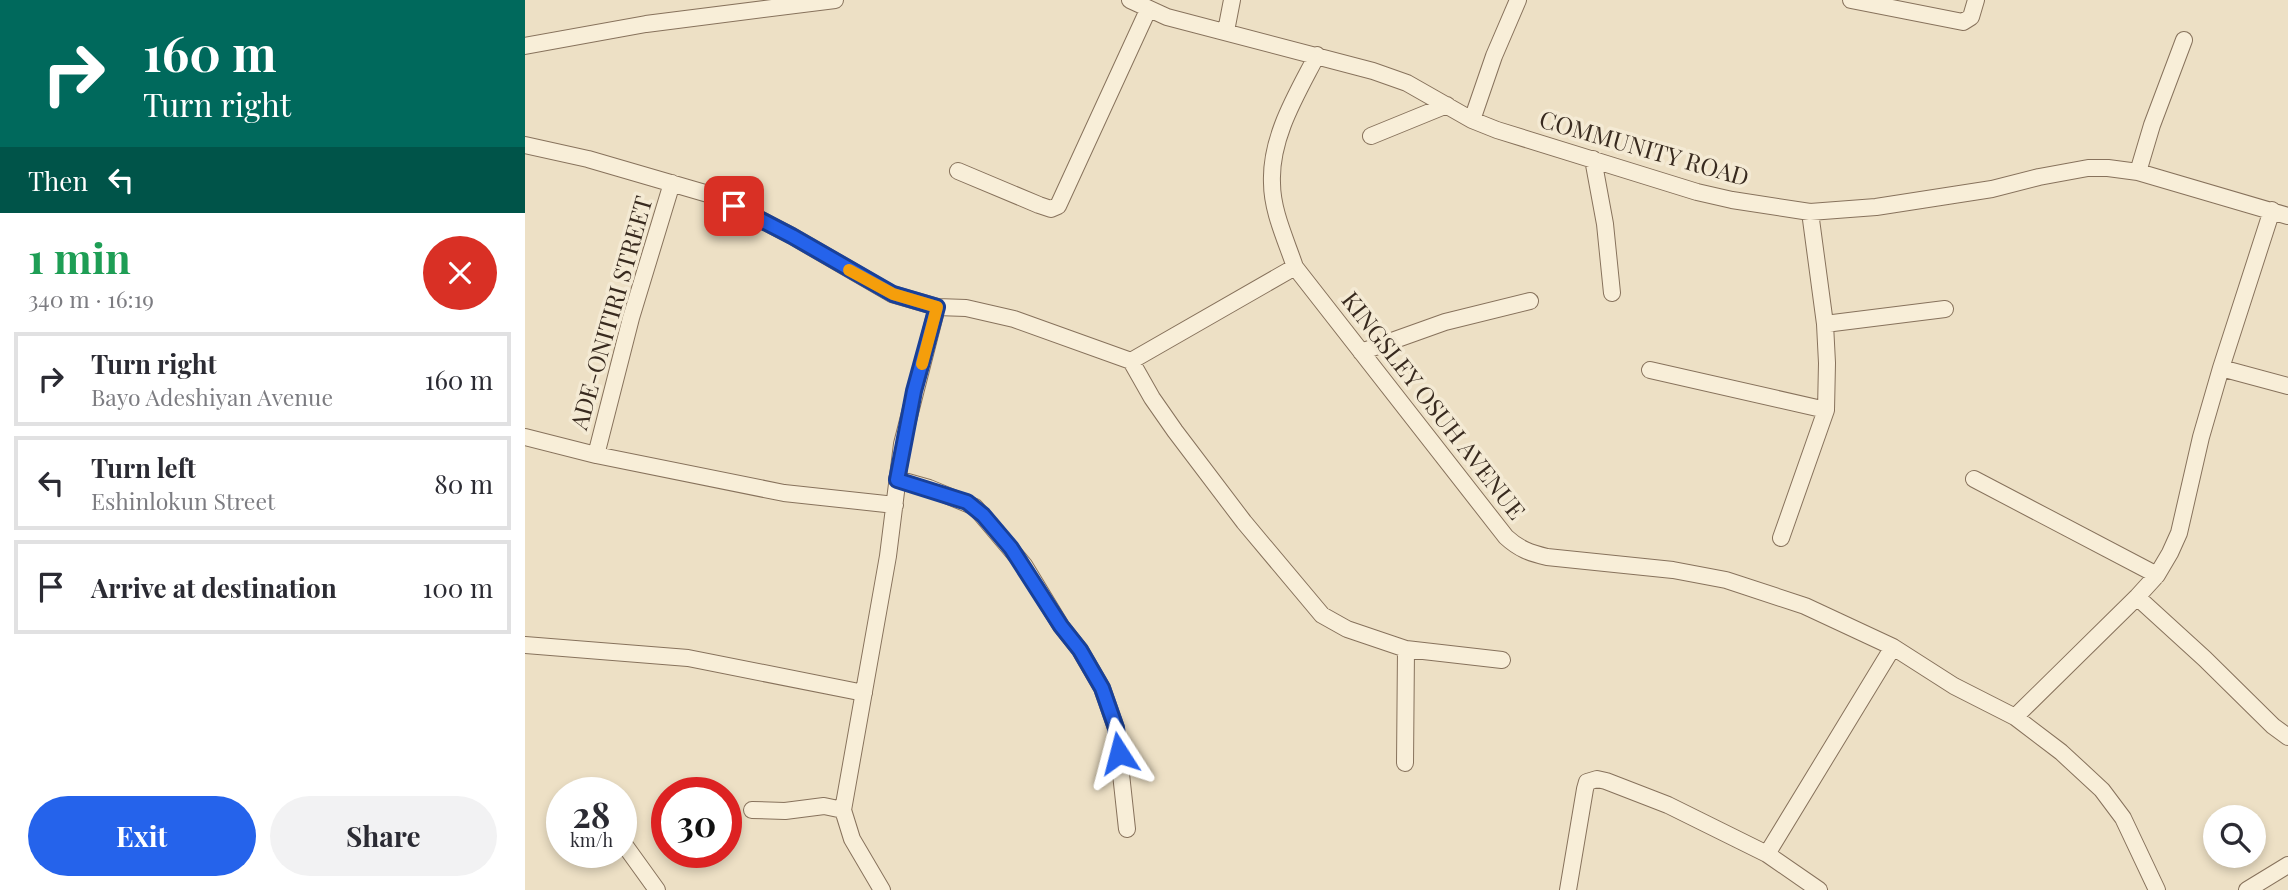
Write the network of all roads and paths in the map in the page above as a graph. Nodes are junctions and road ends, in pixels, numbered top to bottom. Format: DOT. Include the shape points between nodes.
graph roads {
  1 [pos="835,0"];
  2 [pos="1130,0"];
  3 [pos="1232,0"];
  4 [pos="1518,0"];
  5 [pos="1976,0"];
  6 [pos="1860,1"];
  7 [pos="1148,10"];
  8 [pos="1226,31"];
  9 [pos="2184,40"];
  10 [pos="525,46"];
  11 [pos="1317,55"];
  12 [pos="1447,105"];
  13 [pos="1472,120"];
  14 [pos="1371,136"];
  15 [pos="525,145"];
  16 [pos="1593,159"];
  17 [pos="958,171"];
  18 [pos="2139,173"];
  19 [pos="672,183"];
  20 [pos="2272,209"];
  21 [pos="1810,212"];
  22 [pos="2288,216"];
  23 [pos="1295,267"];
  24 [pos="1612,293"];
  25 [pos="1530,300"];
  26 [pos="937,307"];
  27 [pos="1945,309"];
  28 [pos="1825,324"];
  29 [pos="1361,352"];
  30 [pos="1131,361"];
  31 [pos="2221,368"];
  32 [pos="1650,370"];
  33 [pos="2288,386"];
  34 [pos="1826,410"];
  35 [pos="525,437"];
  36 [pos="596,455"];
  37 [pos="1974,479"];
  38 [pos="897,480"];
  39 [pos="894,505"];
  40 [pos="1781,538"];
  41 [pos="2157,575"];
  42 [pos="2137,597"];
  43 [pos="525,645"];
  44 [pos="1893,647"];
  45 [pos="1406,649"];
  46 [pos="1502,660"];
  47 [pos="864,693"];
  48 [pos="2015,717"];
  49 [pos="2288,737"];
  50 [pos="1405,763"];
  51 [pos="752,810"];
  52 [pos="843,810"];
  53 [pos="1127,829"];
  54 [pos="1767,854"];
  55 [pos="637,862"];
  56 [pos="2288,865"];
  57 [pos="657,890"];
  58 [pos="882,890"];
  59 [pos="1568,890"];
  60 [pos="1819,890"];
  61 [pos="2157,890"];
  62 [pos="2247,890"];
  1 -- 10 [label="street" via="646,24"];
  2 -- 7 [label="street, COMMUNITY ROAD"];
  3 -- 8 [label="street"];
  4 -- 13 [label="street"];
  5 -- 6 [label="street" via="1971,17 1963,22"];
  7 -- 8 [label="street, COMMUNITY ROAD"];
  7 -- 17 [label="street" via="1058,206 1039,205"];
  8 -- 11 [label="street, COMMUNITY ROAD"];
  9 -- 18 [label="street" via="2151,125"];
  11 -- 12 [label="street, COMMUNITY ROAD" via="1407,83"];
  11 -- 23 [label="street, KINGSLEY OSUH AVENUE" via="1277,142 1272,181"];
  12 -- 13 [label="street, COMMUNITY ROAD"];
  12 -- 14 [label="street"];
  13 -- 16 [label="street, COMMUNITY ROAD"];
  15 -- 19 [label="street"];
  16 -- 21 [label="street, COMMUNITY ROAD" via="1697,192"];
  16 -- 24 [label="street"];
  18 -- 20 [label="street, COMMUNITY ROAD"];
  18 -- 21 [label="street, COMMUNITY ROAD" via="2088,169 1876,207"];
  19 -- 26 [label="street" via="715,196 893,294"];
  19 -- 36 [label="street, ADE-ONITIRI STREET"];
  20 -- 22 [label="street, COMMUNITY ROAD"];
  20 -- 31 [label="street"];
  21 -- 28 [label="street"];
  23 -- 29 [label="street, KINGSLEY OSUH AVENUE"];
  23 -- 30 [label="street"];
  25 -- 29 [label="street" via="1445,322"];
  26 -- 30 [label="street" via="1014,319"];
  26 -- 38 [label="street"];
  27 -- 28 [label="street"];
  28 -- 34 [label="street"];
  29 -- 44 [label="street, KINGSLEY OSUH AVENUE" via="1494,524 1517,547 1573,561 1726,580 1805,606"];
  30 -- 45 [label="street" via="1175,431 1311,603 1331,621"];
  31 -- 33 [label="street"];
  31 -- 41 [label="street" via="2179,533"];
  32 -- 34 [label="street"];
  34 -- 40 [label="street"];
  35 -- 36 [label="street"];
  36 -- 39 [label="street" via="784,493"];
  37 -- 41 [label="street"];
  38 -- 39 [label="street"];
  38 -- 53 [label="street" via="975,507 1024,565 1102,688 1116,728"];
  39 -- 47 [label="street"];
  41 -- 42 [label="street"];
  42 -- 48 [label="street"];
  42 -- 49 [label="street"];
  43 -- 47 [label="street" via="688,658"];
  44 -- 48 [label="street, KINGSLEY OSUH AVENUE"];
  44 -- 54 [label="street"];
  45 -- 46 [label="street"];
  45 -- 50 [label="street"];
  47 -- 52 [label="street"];
  48 -- 61 [label="street, KINGSLEY OSUH AVENUE" via="2102,790 2123,818"];
  51 -- 52 [label="street" via="824,806"];
  52 -- 58 [label="street" via="852,839"];
  54 -- 59 [label="street" via="1649,797 1591,780 1583,797"];
  54 -- 60 [label="street"];
  55 -- 57 [label="street"];
  56 -- 62 [label="street"];
}
